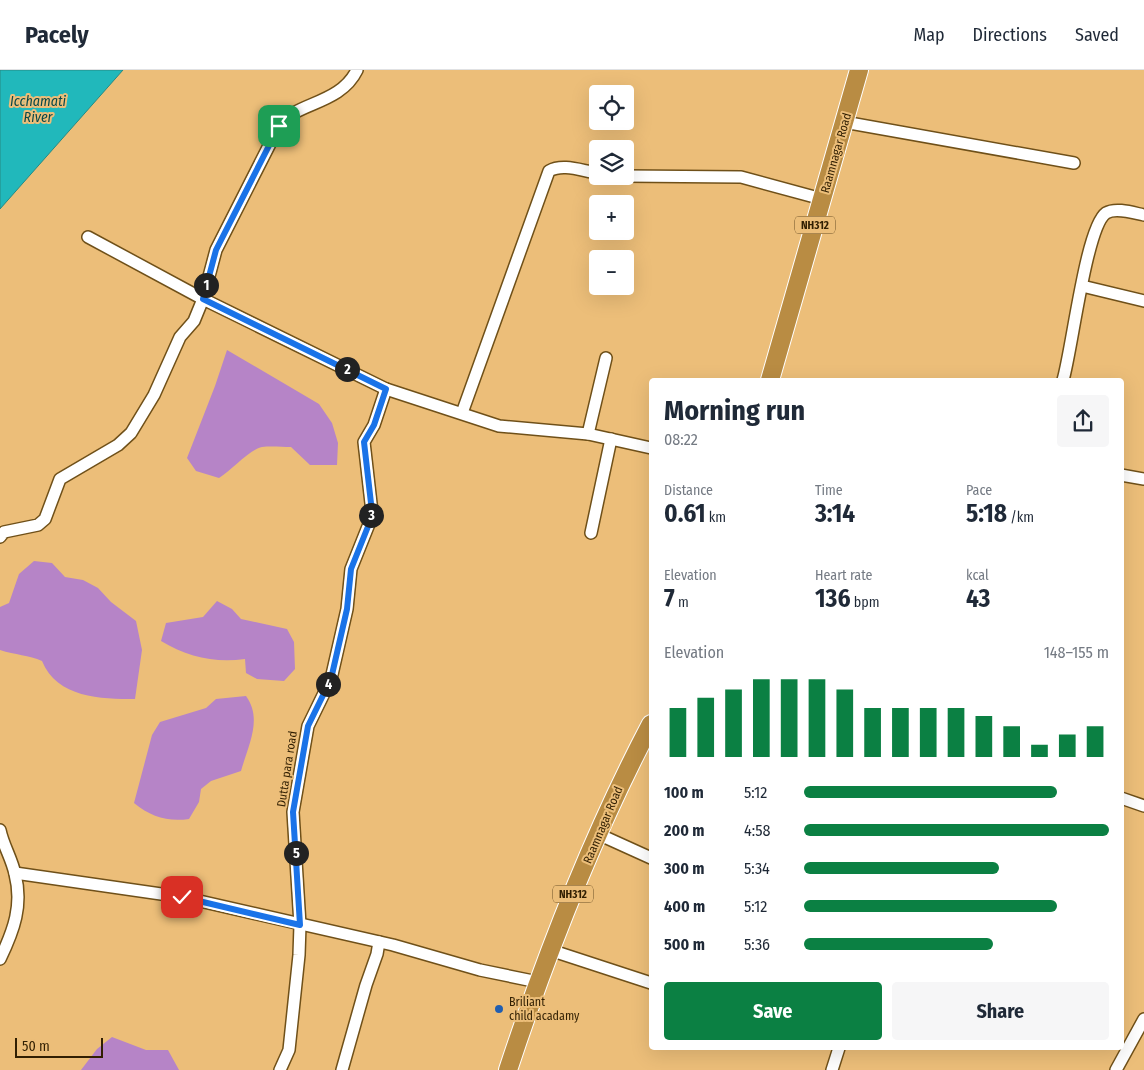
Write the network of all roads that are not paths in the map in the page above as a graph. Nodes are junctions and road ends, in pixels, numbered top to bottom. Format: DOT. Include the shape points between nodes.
graph roads {
  1 [pos="357,70"];
  2 [pos="859,70"];
  3 [pos="844,122"];
  4 [pos="1074,162"];
  5 [pos="589,171"];
  6 [pos="634,176"];
  7 [pos="822,199"];
  8 [pos="1144,215"];
  9 [pos="88,237"];
  10 [pos="1082,286"];
  11 [pos="203,299"];
  12 [pos="1144,301"];
  13 [pos="606,358"];
  14 [pos="771,378"];
  15 [pos="1064,378"];
  16 [pos="386,389"];
  17 [pos="462,413"];
  18 [pos="588,434"];
  19 [pos="611,439"];
  20 [pos="649,448"];
  21 [pos="1124,476"];
  22 [pos="1144,479"];
  23 [pos="591,533"];
  24 [pos="0,537"];
  25 [pos="649,728"];
  26 [pos="1124,799"];
  27 [pos="1144,806"];
  28 [pos="0,830"];
  29 [pos="598,834"];
  30 [pos="649,857"];
  31 [pos="15,873"];
  32 [pos="300,925"];
  33 [pos="379,942"];
  34 [pos="550,950"];
  35 [pos="0,959"];
  36 [pos="538,982"];
  37 [pos="649,982"];
  38 [pos="1144,1019"];
  39 [pos="1126,1038"];
  40 [pos="838,1050"];
  41 [pos="1122,1050"];
  42 [pos="280,1070"];
  43 [pos="342,1070"];
  44 [pos="508,1070"];
  45 [pos="832,1070"];
  46 [pos="1116,1070"];
  1 -- 11 [label="street" via="349,84 333,95 283,120 216,250"];
  2 -- 3 [label="highway, Raamnagar Road / NH312"];
  3 -- 4 [label="street"];
  3 -- 7 [label="highway, Raamnagar Road / NH312"];
  5 -- 17 [label="street" via="566,167 549,171"];
  6 -- 7 [label="street" via="742,177"];
  7 -- 14 [label="highway, Raamnagar Road / NH312"];
  8 -- 10 [label="street" via="1108,212 1101,218"];
  9 -- 11 [label="street"];
  10 -- 12 [label="street"];
  10 -- 15 [label="street"];
  11 -- 16 [label="street"];
  11 -- 24 [label="street" via="194,321 180,337 154,395 131,432 118,445 60,479 45,519 38,525 4,532"];
  13 -- 18 [label="street"];
  16 -- 17 [label="street"];
  16 -- 32 [label="street, Dutta para road" via="374,425 364,442 370,518 351,569 347,609 331,679 308,726 293,812"];
  17 -- 18 [label="street" via="512,428"];
  18 -- 19 [label="street"];
  19 -- 20 [label="street"];
  19 -- 23 [label="street"];
  21 -- 22 [label="street"];
  25 -- 29 [label="highway, Raamnagar Road / NH312"];
  26 -- 27 [label="street"];
  28 -- 31 [label="street"];
  29 -- 30 [label="street"];
  29 -- 34 [label="highway, Raamnagar Road / NH312"];
  31 -- 32 [label="street" via="182,897"];
  31 -- 35 [label="street" via="18,911"];
  32 -- 33 [label="street"];
  32 -- 42 [label="street, Dutta para road" via="294,1014 289,1050"];
  33 -- 36 [label="street" via="480,970"];
  33 -- 43 [label="street"];
  34 -- 36 [label="highway, Raamnagar Road / NH312"];
  34 -- 37 [label="street"];
  36 -- 44 [label="highway, Raamnagar Road / NH312"];
  38 -- 39 [label="street"];
  40 -- 45 [label="street"];
  41 -- 46 [label="street"];
}
